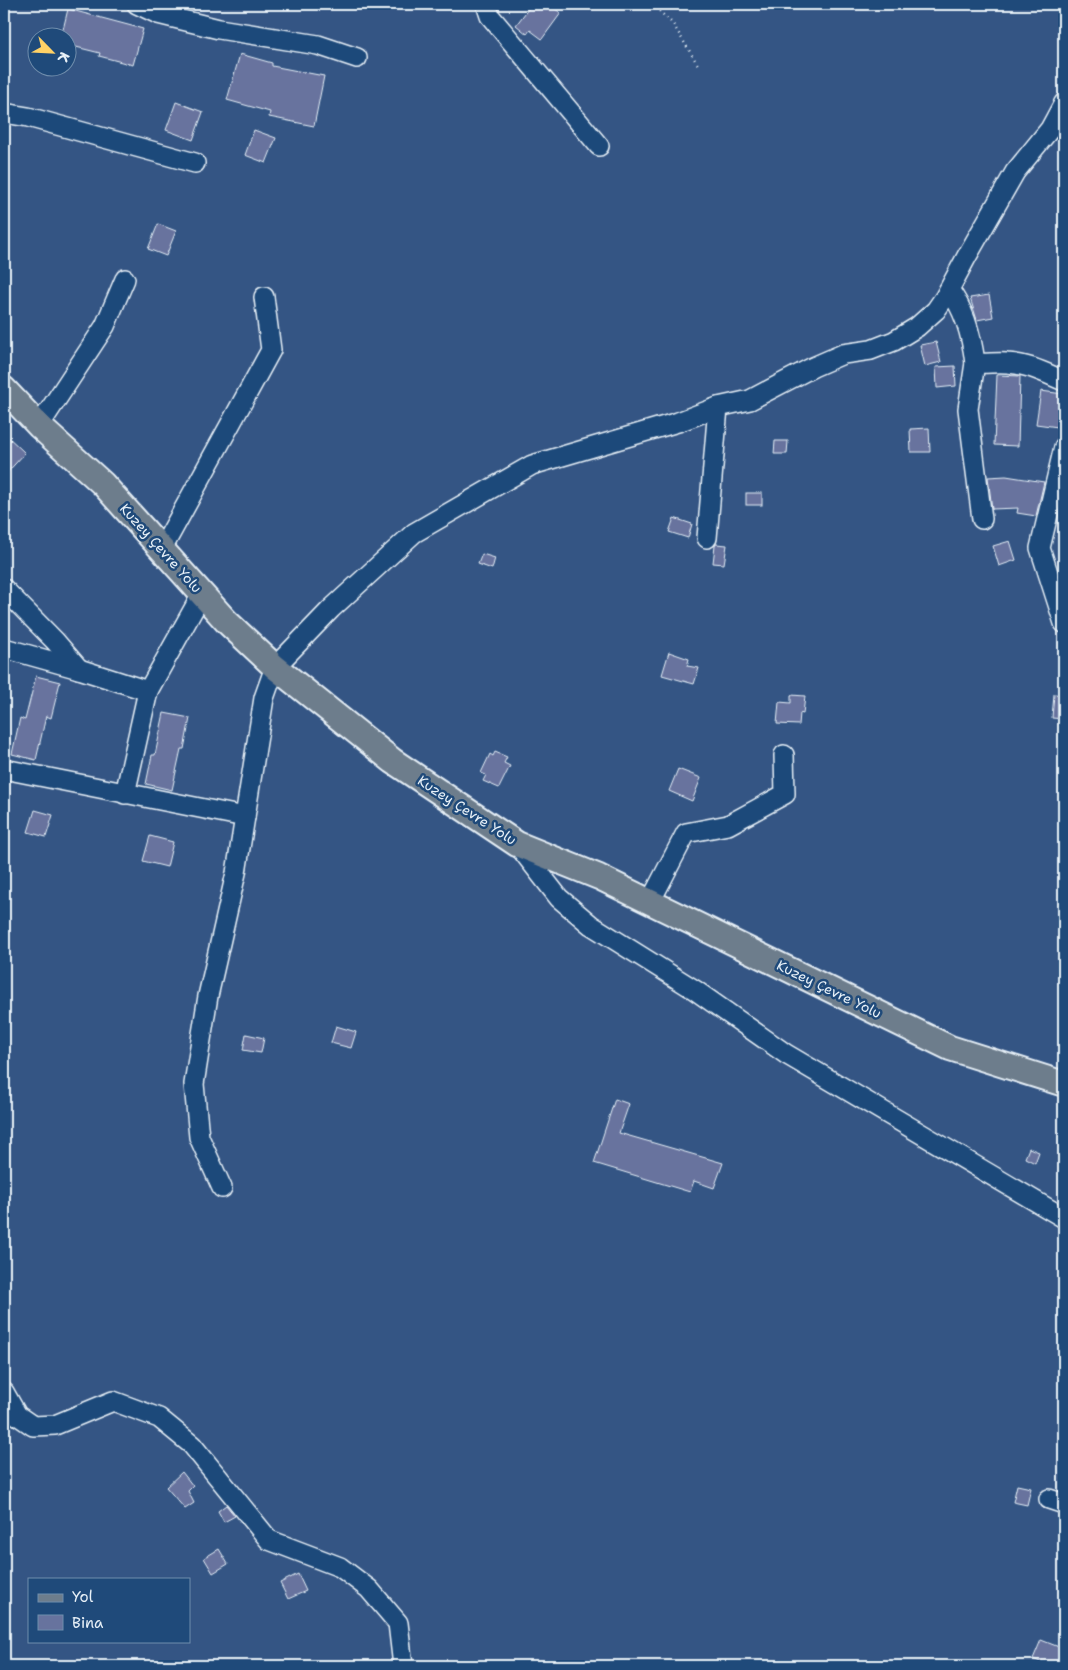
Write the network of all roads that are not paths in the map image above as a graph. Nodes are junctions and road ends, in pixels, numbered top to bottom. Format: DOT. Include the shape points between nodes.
graph roads {
  1 [pos="137,4"];
  2 [pos="486,4"];
  3 [pos="166,9"];
  4 [pos="357,58"];
  5 [pos="1064,103"];
  6 [pos="4,113"];
  7 [pos="599,146"];
  8 [pos="195,163"];
  9 [pos="125,279"];
  10 [pos="949,290"];
  11 [pos="264,297"];
  12 [pos="975,363"];
  13 [pos="1064,381"];
  14 [pos="4,389"];
  15 [pos="718,407"];
  16 [pos="39,426"];
  17 [pos="1064,447"];
  18 [pos="982,519"];
  19 [pos="707,538"];
  20 [pos="162,549"];
  21 [pos="4,589"];
  22 [pos="202,594"];
  23 [pos="1064,623"];
  24 [pos="4,648"];
  25 [pos="275,667"];
  26 [pos="79,668"];
  27 [pos="148,691"];
  28 [pos="784,755"];
  29 [pos="4,769"];
  30 [pos="126,794"];
  31 [pos="245,817"];
  32 [pos="517,844"];
  33 [pos="650,902"];
  34 [pos="1064,1084"];
  35 [pos="222,1188"];
  36 [pos="1064,1218"];
  37 [pos="4,1392"];
  38 [pos="402,1646"];
  39 [pos="403,1666"];
  40 [pos="418,1666"];
  1 -- 3 [label="street"];
  2 -- 7 [label="street" via="490,16"];
  3 -- 4 [label="street" via="219,29 318,45"];
  5 -- 10 [label="street" via="1050,129 1015,172"];
  6 -- 8 [label="street"];
  9 -- 16 [label="street" via="105,326"];
  10 -- 12 [label="street" via="958,301"];
  10 -- 15 [label="street" via="936,310 894,341 870,350 843,354 750,400"];
  11 -- 20 [label="street" via="271,350"];
  12 -- 13 [label="street" via="1031,366"];
  12 -- 18 [label="street" via="968,409"];
  14 -- 16 [label="main road, Kuzey Çevre Yolu"];
  15 -- 19 [label="street"];
  15 -- 25 [label="street" via="532,465 414,533 330,609"];
  16 -- 20 [label="main road, Kuzey Çevre Yolu" via="104,484"];
  17 -- 23 [label="street" via="1040,548"];
  20 -- 22 [label="main road, Kuzey Çevre Yolu"];
  21 -- 26 [label="street"];
  22 -- 25 [label="main road, Kuzey Çevre Yolu"];
  22 -- 27 [label="street"];
  24 -- 26 [label="street"];
  25 -- 31 [label="street" via="264,698"];
  25 -- 32 [label="main road, Kuzey Çevre Yolu" via="393,761"];
  26 -- 27 [label="street"];
  27 -- 30 [label="street"];
  28 -- 33 [label="street" via="786,794 728,825 686,833"];
  29 -- 30 [label="street"];
  30 -- 31 [label="street"];
  31 -- 35 [label="street" via="236,873 208,996 194,1084 199,1137"];
  32 -- 33 [label="main road, Kuzey Çevre Yolu" via="599,877"];
  32 -- 36 [label="street" via="559,898 591,925 695,990 786,1054"];
  33 -- 34 [label="main road, Kuzey Çevre Yolu" via="950,1048"];
  37 -- 38 [label="street" via="16,1415 33,1426 55,1425 113,1401 159,1418 192,1445 269,1540 340,1567 369,1589 398,1623"];
  38 -- 39 [label="street"];
  38 -- 40 [label="street"];
}
